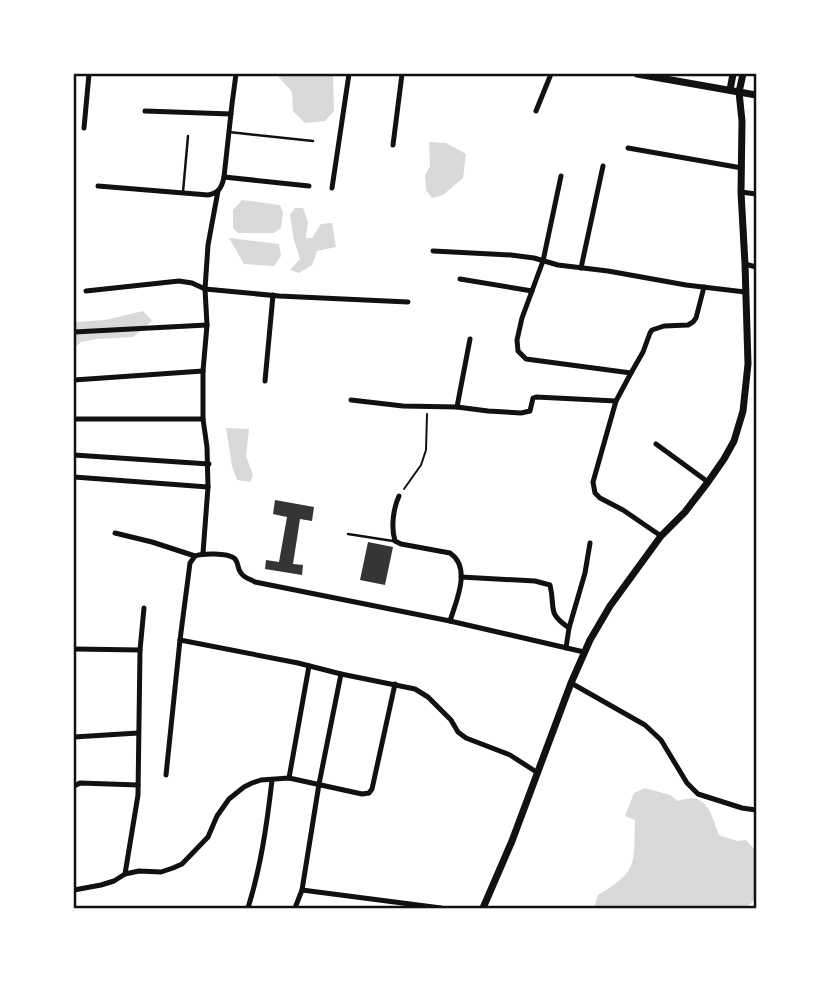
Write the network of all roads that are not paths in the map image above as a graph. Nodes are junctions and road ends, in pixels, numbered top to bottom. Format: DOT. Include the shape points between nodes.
graph roads {
  1 [pos="89,74"];
  2 [pos="236,74"];
  3 [pos="349,74"];
  4 [pos="402,74"];
  5 [pos="551,74"];
  6 [pos="637,74"];
  7 [pos="732,76"];
  8 [pos="743,78"];
  9 [pos="730,90"];
  10 [pos="739,92"];
  11 [pos="757,95"];
  12 [pos="145,111"];
  13 [pos="536,111"];
  14 [pos="230,114"];
  15 [pos="84,128"];
  16 [pos="229,132"];
  17 [pos="188,136"];
  18 [pos="313,141"];
  19 [pos="393,145"];
  20 [pos="628,148"];
  21 [pos="603,166"];
  22 [pos="742,168"];
  23 [pos="561,176"];
  24 [pos="224,177"];
  25 [pos="98,186"];
  26 [pos="309,186"];
  27 [pos="332,188"];
  28 [pos="218,191"];
  29 [pos="741,192"];
  30 [pos="183,193"];
  31 [pos="757,194"];
  32 [pos="433,251"];
  33 [pos="543,261"];
  34 [pos="745,264"];
  35 [pos="757,267"];
  36 [pos="581,268"];
  37 [pos="460,279"];
  38 [pos="704,288"];
  39 [pos="205,289"];
  40 [pos="86,291"];
  41 [pos="532,291"];
  42 [pos="745,292"];
  43 [pos="273,295"];
  44 [pos="408,302"];
  45 [pos="207,325"];
  46 [pos="74,332"];
  47 [pos="470,339"];
  48 [pos="757,363"];
  49 [pos="748,364"];
  50 [pos="202,371"];
  51 [pos="631,373"];
  52 [pos="74,380"];
  53 [pos="265,381"];
  54 [pos="351,400"];
  55 [pos="616,401"];
  56 [pos="457,407"];
  57 [pos="74,419"];
  58 [pos="203,419"];
  59 [pos="656,444"];
  60 [pos="74,455"];
  61 [pos="209,464"];
  62 [pos="74,477"];
  63 [pos="708,482"];
  64 [pos="208,487"];
  65 [pos="399,496"];
  66 [pos="115,533"];
  67 [pos="348,534"];
  68 [pos="661,536"];
  69 [pos="396,541"];
  70 [pos="590,544"];
  71 [pos="202,553"];
  72 [pos="195,556"];
  73 [pos="461,577"];
  74 [pos="144,608"];
  75 [pos="450,621"];
  76 [pos="569,628"];
  77 [pos="180,640"];
  78 [pos="566,648"];
  79 [pos="74,649"];
  80 [pos="140,650"];
  81 [pos="584,652"];
  82 [pos="309,666"];
  83 [pos="341,674"];
  84 [pos="571,683"];
  85 [pos="395,684"];
  86 [pos="138,733"];
  87 [pos="74,737"];
  88 [pos="538,773"];
  89 [pos="166,775"];
  90 [pos="289,778"];
  91 [pos="272,780"];
  92 [pos="319,784"];
  93 [pos="138,785"];
  94 [pos="74,786"];
  95 [pos="757,810"];
  96 [pos="125,874"];
  97 [pos="74,890"];
  98 [pos="302,890"];
  99 [pos="396,906"];
  100 [pos="248,908"];
  101 [pos="295,908"];
  102 [pos="440,908"];
  103 [pos="483,908"];
  1 -- 15 [label="street"];
  2 -- 14 [label="street"];
  3 -- 27 [label="street"];
  4 -- 19 [label="street"];
  5 -- 13 [label="street"];
  6 -- 9 [label="street"];
  7 -- 9 [label="street"];
  8 -- 10 [label="street"];
  9 -- 10 [label="street"];
  10 -- 11 [label="street"];
  10 -- 22 [label="street"];
  12 -- 14 [label="street"];
  14 -- 16 [label="street"];
  16 -- 18 [label="lane"];
  16 -- 24 [label="street"];
  17 -- 30 [label="lane"];
  20 -- 22 [label="street"];
  21 -- 36 [label="street"];
  22 -- 29 [label="street"];
  23 -- 33 [label="street"];
  24 -- 26 [label="street"];
  24 -- 28 [label="street"];
  25 -- 30 [label="street"];
  28 -- 30 [label="street"];
  28 -- 39 [label="street"];
  29 -- 31 [label="street"];
  29 -- 34 [label="street"];
  32 -- 33 [label="street"];
  33 -- 36 [label="street"];
  33 -- 41 [label="street"];
  34 -- 35 [label="street"];
  34 -- 42 [label="street"];
  36 -- 38 [label="street"];
  37 -- 41 [label="street"];
  38 -- 42 [label="street"];
  38 -- 51 [label="street" via="696,318 688,325 652,330"];
  39 -- 40 [label="street" via="179,281"];
  39 -- 43 [label="street"];
  39 -- 45 [label="street"];
  41 -- 51 [label="street" via="517,340 518,351 526,359"];
  42 -- 49 [label="street"];
  43 -- 44 [label="street"];
  43 -- 53 [label="street"];
  45 -- 46 [label="street"];
  45 -- 50 [label="street"];
  47 -- 56 [label="street"];
  48 -- 49 [label="street"];
  49 -- 63 [label="street" via="734,441"];
  50 -- 52 [label="street"];
  50 -- 58 [label="street"];
  51 -- 55 [label="street"];
  54 -- 56 [label="street"];
  55 -- 56 [label="street" via="536,397 530,411 521,413"];
  55 -- 68 [label="street" via="593,482 595,493"];
  57 -- 58 [label="street"];
  58 -- 61 [label="street"];
  59 -- 63 [label="street"];
  60 -- 61 [label="street"];
  61 -- 64 [label="street"];
  62 -- 64 [label="street"];
  63 -- 68 [label="street"];
  64 -- 71 [label="street"];
  65 -- 69 [label="street" via="393,527"];
  66 -- 72 [label="street"];
  67 -- 69 [label="lane"];
  68 -- 81 [label="street" via="610,606"];
  69 -- 73 [label="street" via="450,553 456,557"];
  70 -- 76 [label="street"];
  71 -- 72 [label="street"];
  71 -- 75 [label="street" via="231,556 243,576 255,582"];
  72 -- 77 [label="street" via="190,563"];
  73 -- 75 [label="street"];
  73 -- 76 [label="street" via="550,586 553,612"];
  74 -- 80 [label="street"];
  75 -- 78 [label="street"];
  76 -- 78 [label="street"];
  77 -- 82 [label="street"];
  77 -- 89 [label="street"];
  78 -- 81 [label="street"];
  79 -- 80 [label="street"];
  80 -- 86 [label="street"];
  81 -- 84 [label="street"];
  82 -- 83 [label="street"];
  82 -- 90 [label="street"];
  83 -- 85 [label="street"];
  83 -- 92 [label="street"];
  84 -- 88 [label="street"];
  84 -- 95 [label="street" via="645,725 661,740 698,794"];
  85 -- 88 [label="street" via="428,697 466,738 510,755"];
  85 -- 92 [label="street" via="369,793"];
  86 -- 87 [label="street"];
  86 -- 93 [label="street"];
  88 -- 103 [label="street"];
  90 -- 91 [label="street"];
  90 -- 92 [label="street"];
  91 -- 96 [label="street" via="252,783 229,799 208,837 182,864 161,872"];
  91 -- 100 [label="street" via="260,866"];
  92 -- 98 [label="street"];
  93 -- 94 [label="street"];
  93 -- 96 [label="street"];
  96 -- 97 [label="street"];
  98 -- 99 [label="street"];
  98 -- 101 [label="street"];
  99 -- 102 [label="street"];
}
